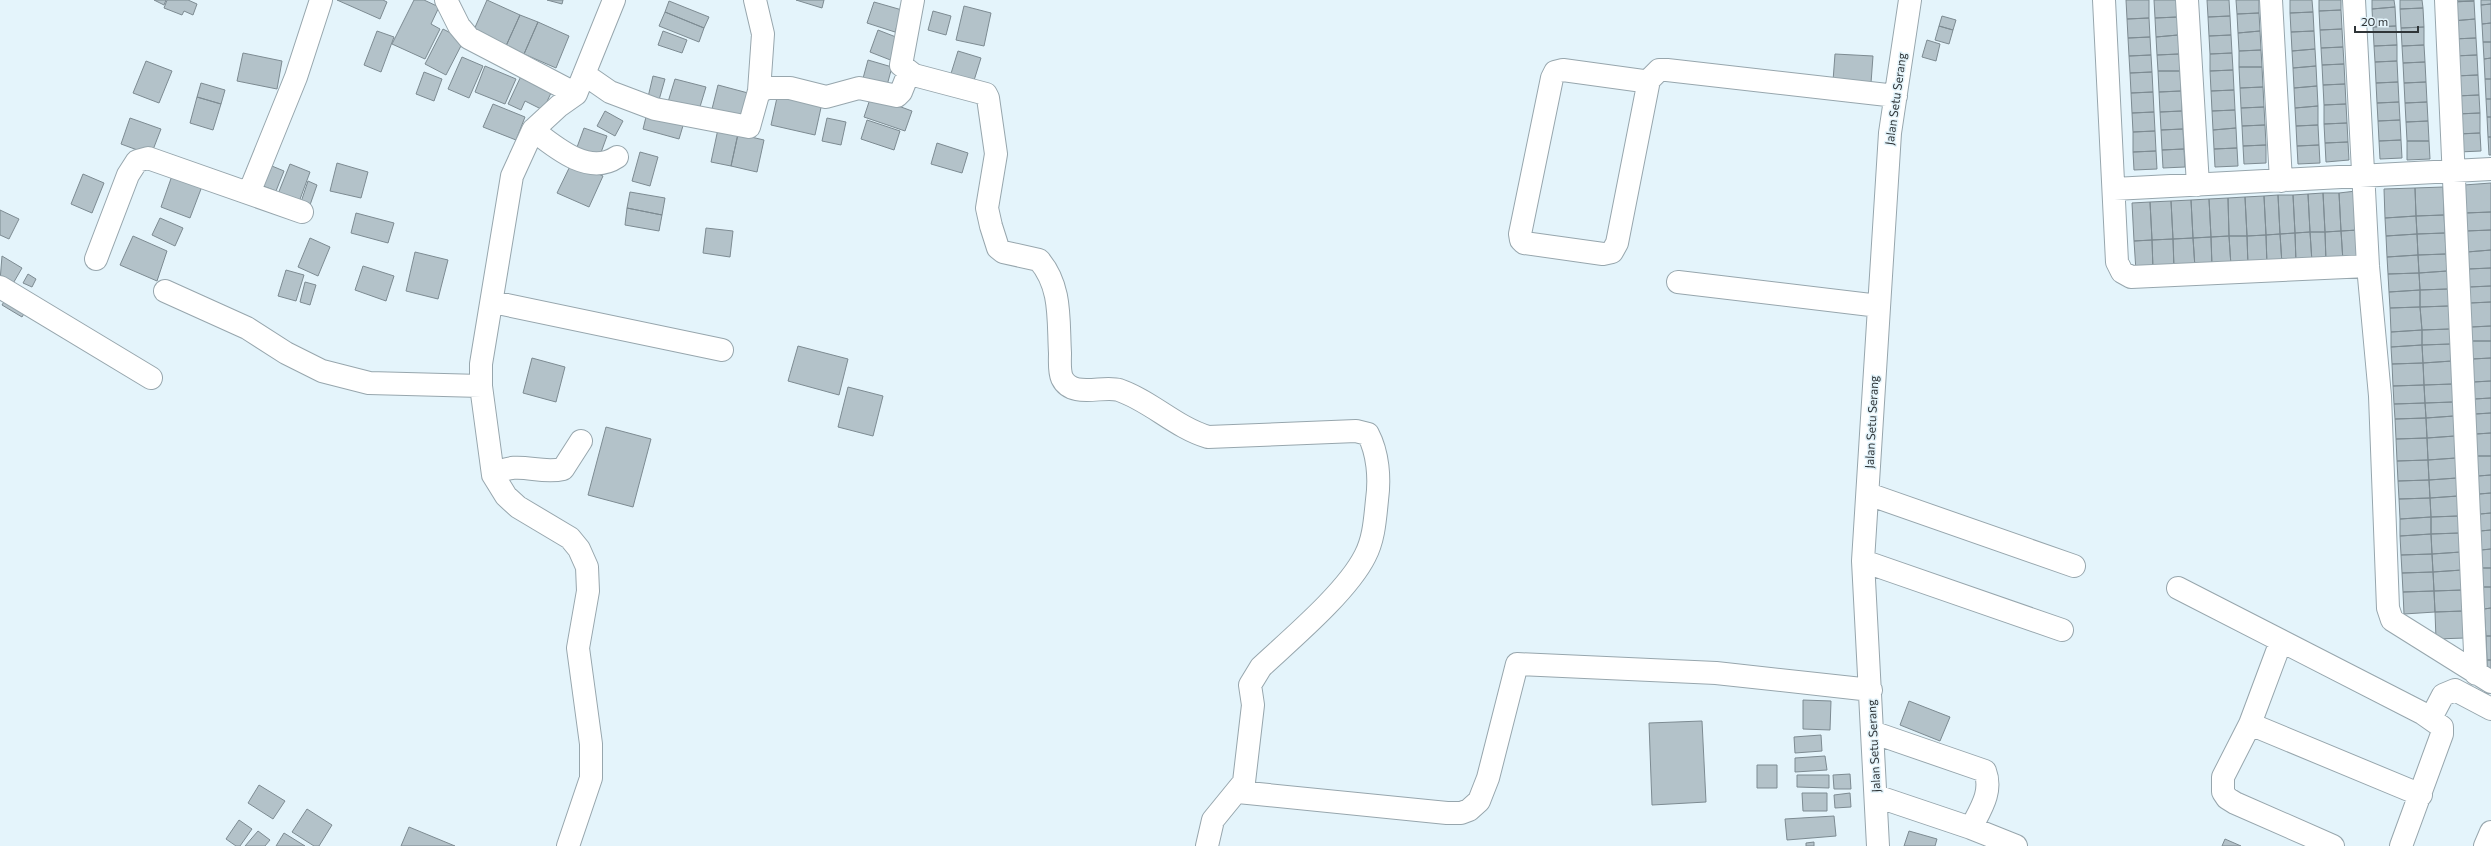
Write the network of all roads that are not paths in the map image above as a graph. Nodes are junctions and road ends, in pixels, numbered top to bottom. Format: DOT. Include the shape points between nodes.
graph roads {
  1 [pos="321,0"];
  2 [pos="446,0"];
  3 [pos="614,0"];
  4 [pos="755,0"];
  5 [pos="912,0"];
  6 [pos="1910,0"];
  7 [pos="2104,0"];
  8 [pos="2187,0"];
  9 [pos="2271,0"];
  10 [pos="2354,0"];
  11 [pos="2446,0"];
  12 [pos="909,72"];
  13 [pos="584,74"];
  14 [pos="1649,80"];
  15 [pos="759,91"];
  16 [pos="576,94"];
  17 [pos="1896,96"];
  18 [pos="533,130"];
  19 [pos="617,157"];
  20 [pos="2491,169"];
  21 [pos="2453,171"];
  22 [pos="2363,176"];
  23 [pos="2281,181"];
  24 [pos="2198,185"];
  25 [pos="2114,189"];
  26 [pos="249,193"];
  27 [pos="302,212"];
  28 [pos="96,259"];
  29 [pos="2368,266"];
  30 [pos="1678,282"];
  31 [pos="0,287"];
  32 [pos="165,290"];
  33 [pos="493,302"];
  34 [pos="1879,306"];
  35 [pos="722,350"];
  36 [pos="151,378"];
  37 [pos="480,386"];
  38 [pos="581,441"];
  39 [pos="493,475"];
  40 [pos="1868,494"];
  41 [pos="1864,561"];
  42 [pos="2074,566"];
  43 [pos="2178,588"];
  44 [pos="2062,630"];
  45 [pos="2281,641"];
  46 [pos="2483,678"];
  47 [pos="1871,690"];
  48 [pos="2491,709"];
  49 [pos="2431,718"];
  50 [pos="2250,724"];
  51 [pos="1872,732"];
  52 [pos="1238,792"];
  53 [pos="2420,795"];
  54 [pos="1876,796"];
  55 [pos="1971,828"];
  56 [pos="2491,832"];
  57 [pos="568,846"];
  58 [pos="1207,846"];
  59 [pos="1878,846"];
  60 [pos="2016,846"];
  61 [pos="2333,846"];
  62 [pos="2401,846"];
  63 [pos="2485,846"];
  1 -- 26 [label="street" via="296,77"];
  2 -- 16 [label="street" via="459,26 469,38"];
  3 -- 13 [label="street"];
  4 -- 15 [label="street" via="763,34"];
  5 -- 12 [label="street" via="914,3 901,57 901,65"];
  6 -- 17 [label="street, Jalan Setu Serang"];
  7 -- 25 [label="street"];
  8 -- 24 [label="street"];
  9 -- 23 [label="street"];
  10 -- 22 [label="street"];
  11 -- 21 [label="street"];
  12 -- 15 [label="street" via="902,92 897,96 859,88 826,97 790,88 768,88"];
  12 -- 52 [label="street" via="986,94 996,154 987,208 991,226 998,248 1003,252 1039,260 1052,279 1057,300 1060,366 1062,378 1068,385 1080,390 1117,390 1138,399 1190,432 1208,438 1356,431 1368,434 1373,443 1378,491 1373,533 1365,556 1346,583 1261,668 1250,684 1253,706 1244,782"];
  13 -- 15 [label="street" via="610,92 654,109 746,128 750,123"];
  13 -- 16 [label="street"];
  14 -- 14 [label="street" via="1617,243 1612,252 1603,254 1524,243 1520,234 1555,72 1563,70 1636,82"];
  14 -- 17 [label="street" via="1659,70 1667,70"];
  16 -- 18 [label="street"];
  17 -- 34 [label="street, Jalan Setu Serang" via="1890,133"];
  18 -- 19 [label="street" via="554,146 584,161 598,165 609,163"];
  18 -- 33 [label="street" via="512,176"];
  20 -- 21 [label="street"];
  21 -- 22 [label="street"];
  21 -- 46 [label="street"];
  22 -- 23 [label="street"];
  22 -- 29 [label="street"];
  23 -- 24 [label="street"];
  24 -- 25 [label="street"];
  25 -- 29 [label="street" via="2117,262 2122,272 2131,276"];
  26 -- 27 [label="street"];
  26 -- 28 [label="street" via="148,158 137,161 128,175"];
  29 -- 46 [label="street" via="2380,396 2388,608 2392,620"];
  30 -- 34 [label="street"];
  31 -- 36 [label="street"];
  32 -- 37 [label="street" via="247,328 286,353 322,371 369,383"];
  33 -- 35 [label="street"];
  33 -- 37 [label="street" via="483,344"];
  34 -- 40 [label="street, Jalan Setu Serang"];
  37 -- 39 [label="street"];
  38 -- 39 [label="street" via="562,469 512,467"];
  39 -- 57 [label="street" via="506,496 518,506 570,538 587,566 588,591 578,648 591,744 591,778"];
  40 -- 41 [label="street, Jalan Setu Serang"];
  40 -- 42 [label="street"];
  41 -- 44 [label="street"];
  41 -- 47 [label="street, Jalan Setu Serang"];
  43 -- 45 [label="street"];
  45 -- 49 [label="street"];
  45 -- 50 [label="street"];
  47 -- 51 [label="street, Jalan Setu Serang"];
  47 -- 52 [label="street" via="1716,674 1517,664 1488,778 1479,801 1469,810 1447,813"];
  48 -- 49 [label="street" via="2455,690 2443,695"];
  49 -- 53 [label="street" via="2442,727 2442,734"];
  50 -- 53 [label="street"];
  50 -- 61 [label="street" via="2223,777 2227,798"];
  51 -- 54 [label="street, Jalan Setu Serang"];
  51 -- 55 [label="street" via="1985,771 1988,791"];
  52 -- 58 [label="street" via="1213,820"];
  53 -- 62 [label="street"];
  54 -- 55 [label="street"];
  54 -- 59 [label="street, Jalan Setu Serang"];
  55 -- 60 [label="street"];
  56 -- 63 [label="street"];
}
